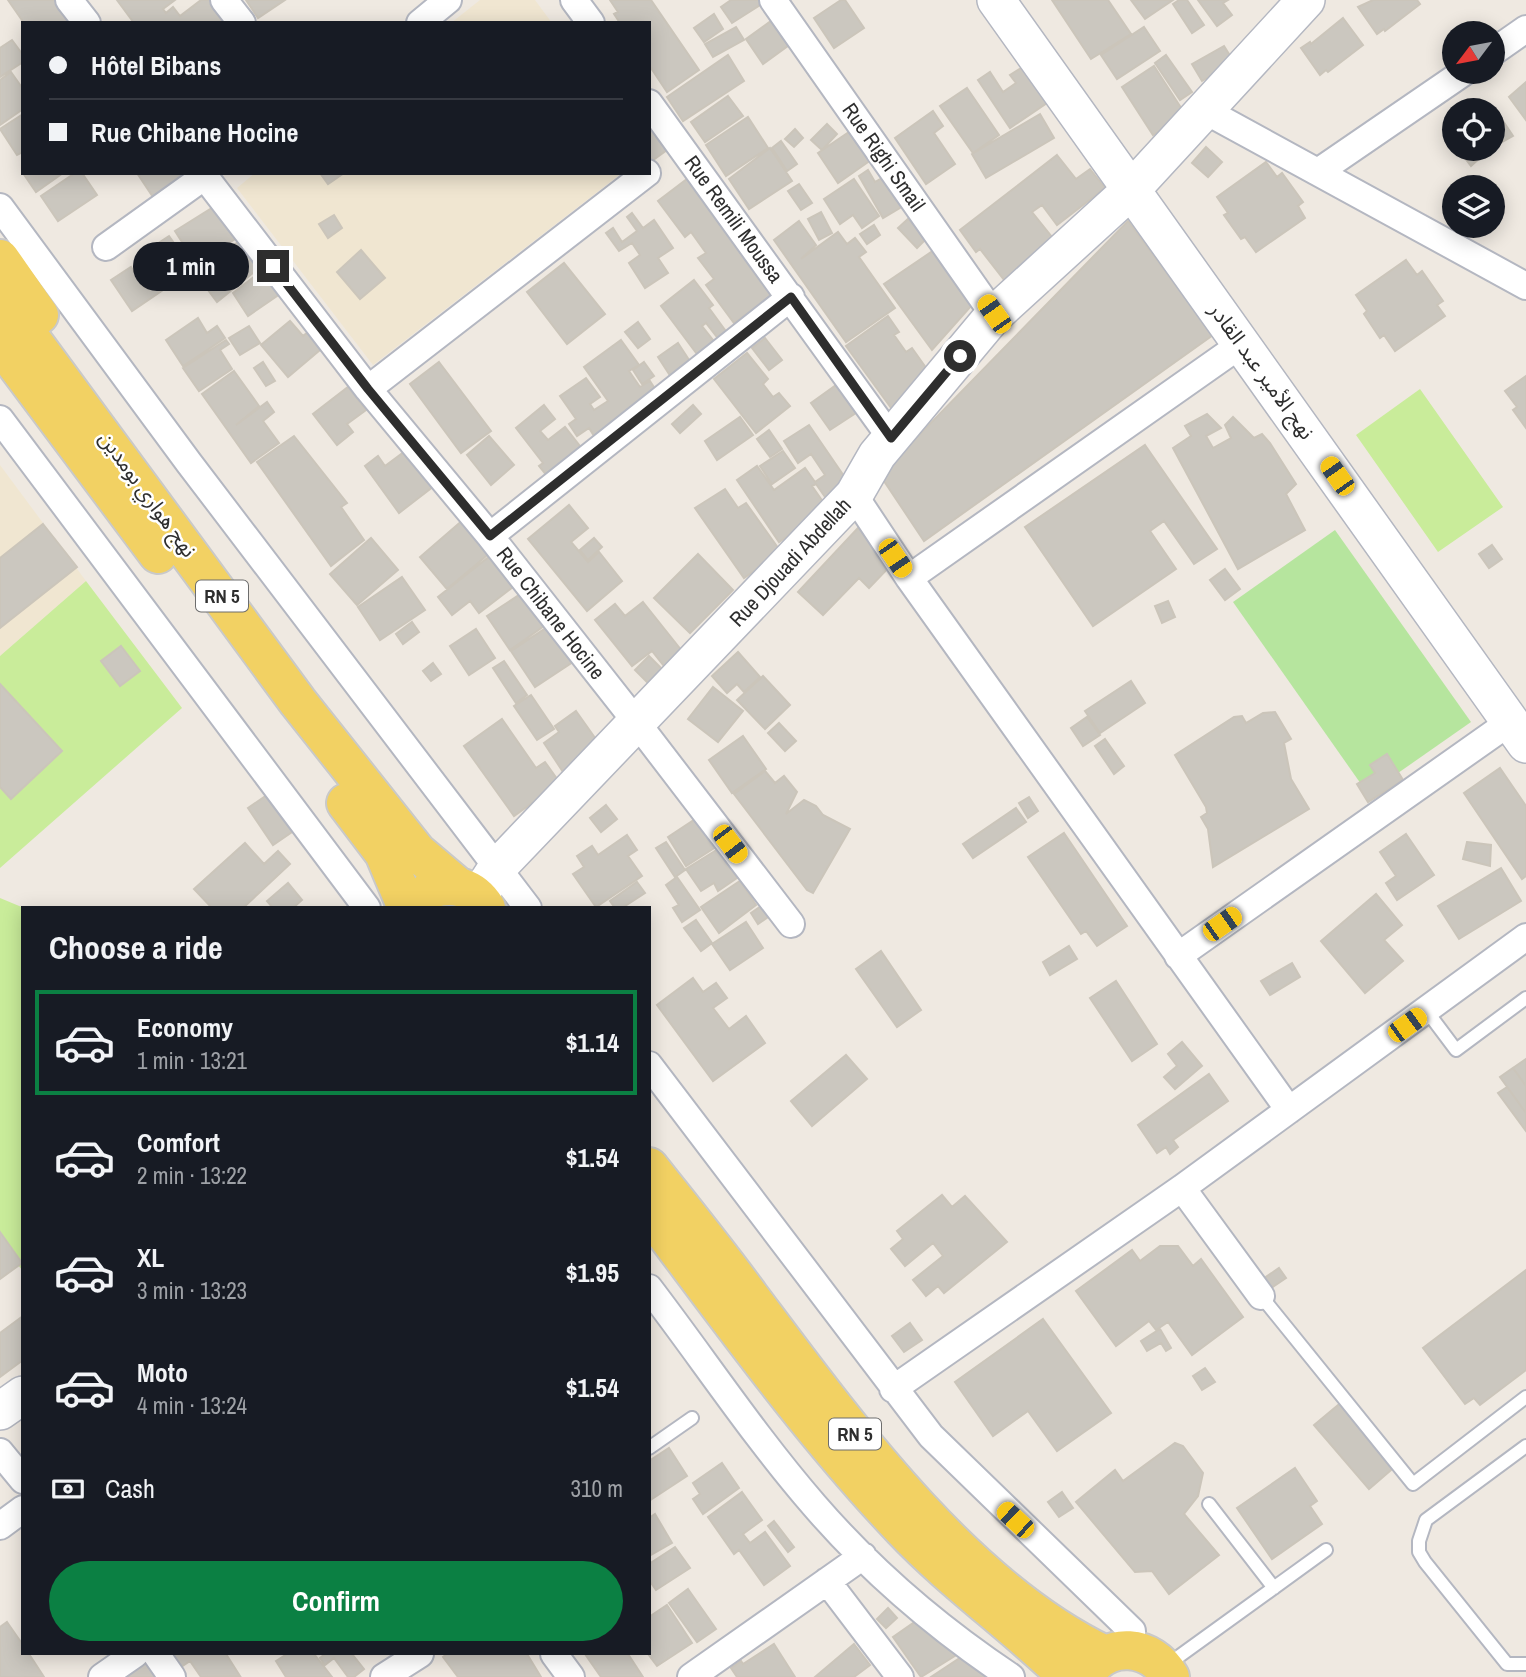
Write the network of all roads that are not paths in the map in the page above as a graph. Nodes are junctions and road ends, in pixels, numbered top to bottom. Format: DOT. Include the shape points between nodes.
graph roads {
  1 [pos="69,0"];
  2 [pos="225,0"];
  3 [pos="574,0"];
  4 [pos="773,0"];
  5 [pos="996,0"];
  6 [pos="1306,0"];
  7 [pos="85,21"];
  8 [pos="241,21"];
  9 [pos="590,21"];
  10 [pos="1526,29"];
  11 [pos="1505,44"];
  12 [pos="1446,84"];
  13 [pos="651,106"];
  14 [pos="1204,110"];
  15 [pos="681,147"];
  16 [pos="651,170"];
  17 [pos="1318,172"];
  18 [pos="644,175"];
  19 [pos="211,177"];
  20 [pos="1131,190"];
  21 [pos="0,207"];
  22 [pos="106,247"];
  23 [pos="0,259"];
  24 [pos="1526,286"];
  25 [pos="0,297"];
  26 [pos="791,297"];
  27 [pos="994,314"];
  28 [pos="0,343"];
  29 [pos="1242,343"];
  30 [pos="0,373"];
  31 [pos="368,389"];
  32 [pos="0,419"];
  33 [pos="77,422"];
  34 [pos="891,438"];
  35 [pos="853,495"];
  36 [pos="490,536"];
  37 [pos="909,578"];
  38 [pos="637,723"];
  39 [pos="1518,733"];
  40 [pos="479,890"];
  41 [pos="365,906"];
  42 [pos="406,906"];
  43 [pos="416,906"];
  44 [pos="523,906"];
  45 [pos="791,924"];
  46 [pos="1526,936"];
  47 [pos="1178,956"];
  48 [pos="1526,998"];
  49 [pos="1426,1010"];
  50 [pos="651,1068"];
  51 [pos="1289,1110"];
  52 [pos="651,1170"];
  53 [pos="1182,1188"];
  54 [pos="651,1214"];
  55 [pos="721,1283"];
  56 [pos="651,1291"];
  57 [pos="1261,1296"];
  58 [pos="673,1319"];
  59 [pos="893,1389"];
  60 [pos="21,1396"];
  61 [pos="1526,1397"];
  62 [pos="0,1411"];
  63 [pos="692,1418"];
  64 [pos="1526,1446"];
  65 [pos="651,1447"];
  66 [pos="0,1452"];
  67 [pos="21,1478"];
  68 [pos="1209,1504"];
  69 [pos="21,1510"];
  70 [pos="0,1526"];
  71 [pos="1326,1550"];
  72 [pos="863,1556"];
  73 [pos="827,1581"];
  74 [pos="1275,1588"];
  75 [pos="134,1655"];
  76 [pos="157,1655"];
  77 [pos="418,1655"];
  78 [pos="555,1655"];
  79 [pos="1526,1664"];
  80 [pos="1131,1665"];
  81 [pos="102,1677"];
  82 [pos="172,1677"];
  83 [pos="384,1677"];
  84 [pos="571,1677"];
  85 [pos="691,1677"];
  86 [pos="900,1677"];
  87 [pos="1011,1677"];
  88 [pos="1068,1677"];
  1 -- 7 [label="street"];
  2 -- 8 [label="street"];
  3 -- 9 [label="street"];
  4 -- 27 [label="street, Rue Righi Smail"];
  5 -- 20 [label="main road, نهج الأمير عبد القادر"];
  6 -- 14 [label="main road, Rue Djouadi Abdellah"];
  10 -- 11 [label="street"];
  12 -- 17 [label="street"];
  13 -- 15 [label="street, Rue Remili Moussa"];
  14 -- 17 [label="street"];
  14 -- 20 [label="main road, Rue Djouadi Abdellah"];
  15 -- 16 [label="street"];
  15 -- 26 [label="street, Rue Remili Moussa"];
  17 -- 24 [label="street"];
  18 -- 31 [label="street"];
  19 -- 22 [label="street"];
  19 -- 31 [label="street, Rue Chibane Hocine"];
  20 -- 27 [label="main road, Rue Djouadi Abdellah"];
  20 -- 29 [label="main road, نهج الأمير عبد القادر"];
  21 -- 40 [label="street"];
  23 -- 33 [label="main road" via="37,312"];
  25 -- 33 [label="main road, نهج هواري بومدين / RN 5"];
  26 -- 34 [label="street, Rue Remili Moussa"];
  26 -- 36 [label="street"];
  27 -- 34 [label="main road, Rue Djouadi Abdellah"];
  28 -- 33 [label="main road, نهج هواري بومدين / RN 5"];
  29 -- 37 [label="street"];
  29 -- 39 [label="main road, نهج الأمير عبد القادر"];
  30 -- 33 [label="main road"];
  31 -- 36 [label="street, Rue Chibane Hocine"];
  32 -- 41 [label="street"];
  33 -- 40 [label="main road, نهج هواري بومدين / RN 5" via="417,852"];
  33 -- 42 [label="main road, نهج هواري بومدين / RN 5" via="384,853"];
  34 -- 35 [label="main road, Rue Djouadi Abdellah"];
  35 -- 37 [label="street"];
  35 -- 38 [label="main road, Rue Djouadi Abdellah"];
  36 -- 38 [label="street, Rue Chibane Hocine"];
  37 -- 47 [label="street"];
  38 -- 40 [label="main road, Rue Djouadi Abdellah"];
  38 -- 45 [label="street, Rue Chibane Hocine"];
  39 -- 47 [label="street"];
  40 -- 43 [label="main road" via="431,890"];
  40 -- 44 [label="street"];
  46 -- 49 [label="street"];
  47 -- 51 [label="street"];
  48 -- 49 [label="lane" via="1456,1050"];
  49 -- 51 [label="street"];
  50 -- 59 [label="street"];
  51 -- 53 [label="street"];
  52 -- 55 [label="main road, RN 5"];
  53 -- 57 [label="street"];
  53 -- 59 [label="street"];
  54 -- 55 [label="main road, RN 5"];
  55 -- 58 [label="street"];
  55 -- 80 [label="main road, RN 5" via="921,1509 1034,1613 1061,1632"];
  55 -- 88 [label="main road, RN 5" via="824,1441 902,1529"];
  56 -- 58 [label="street"];
  57 -- 61 [label="lane" via="1413,1484"];
  58 -- 72 [label="street" via="796,1482"];
  59 -- 80 [label="street" via="931,1436 997,1503 1132,1631"];
  60 -- 62 [label="main road"];
  63 -- 65 [label="lane"];
  64 -- 79 [label="lane" via="1426,1520 1419,1541 1425,1562 1507,1664"];
  66 -- 67 [label="street"];
  68 -- 74 [label="lane"];
  69 -- 70 [label="street"];
  71 -- 74 [label="lane"];
  72 -- 73 [label="street"];
  72 -- 87 [label="street" via="952,1636"];
  73 -- 85 [label="street"];
  73 -- 86 [label="street"];
  74 -- 80 [label="lane"];
  75 -- 81 [label="street"];
  76 -- 82 [label="street"];
  77 -- 83 [label="street"];
  78 -- 84 [label="street"];
}
